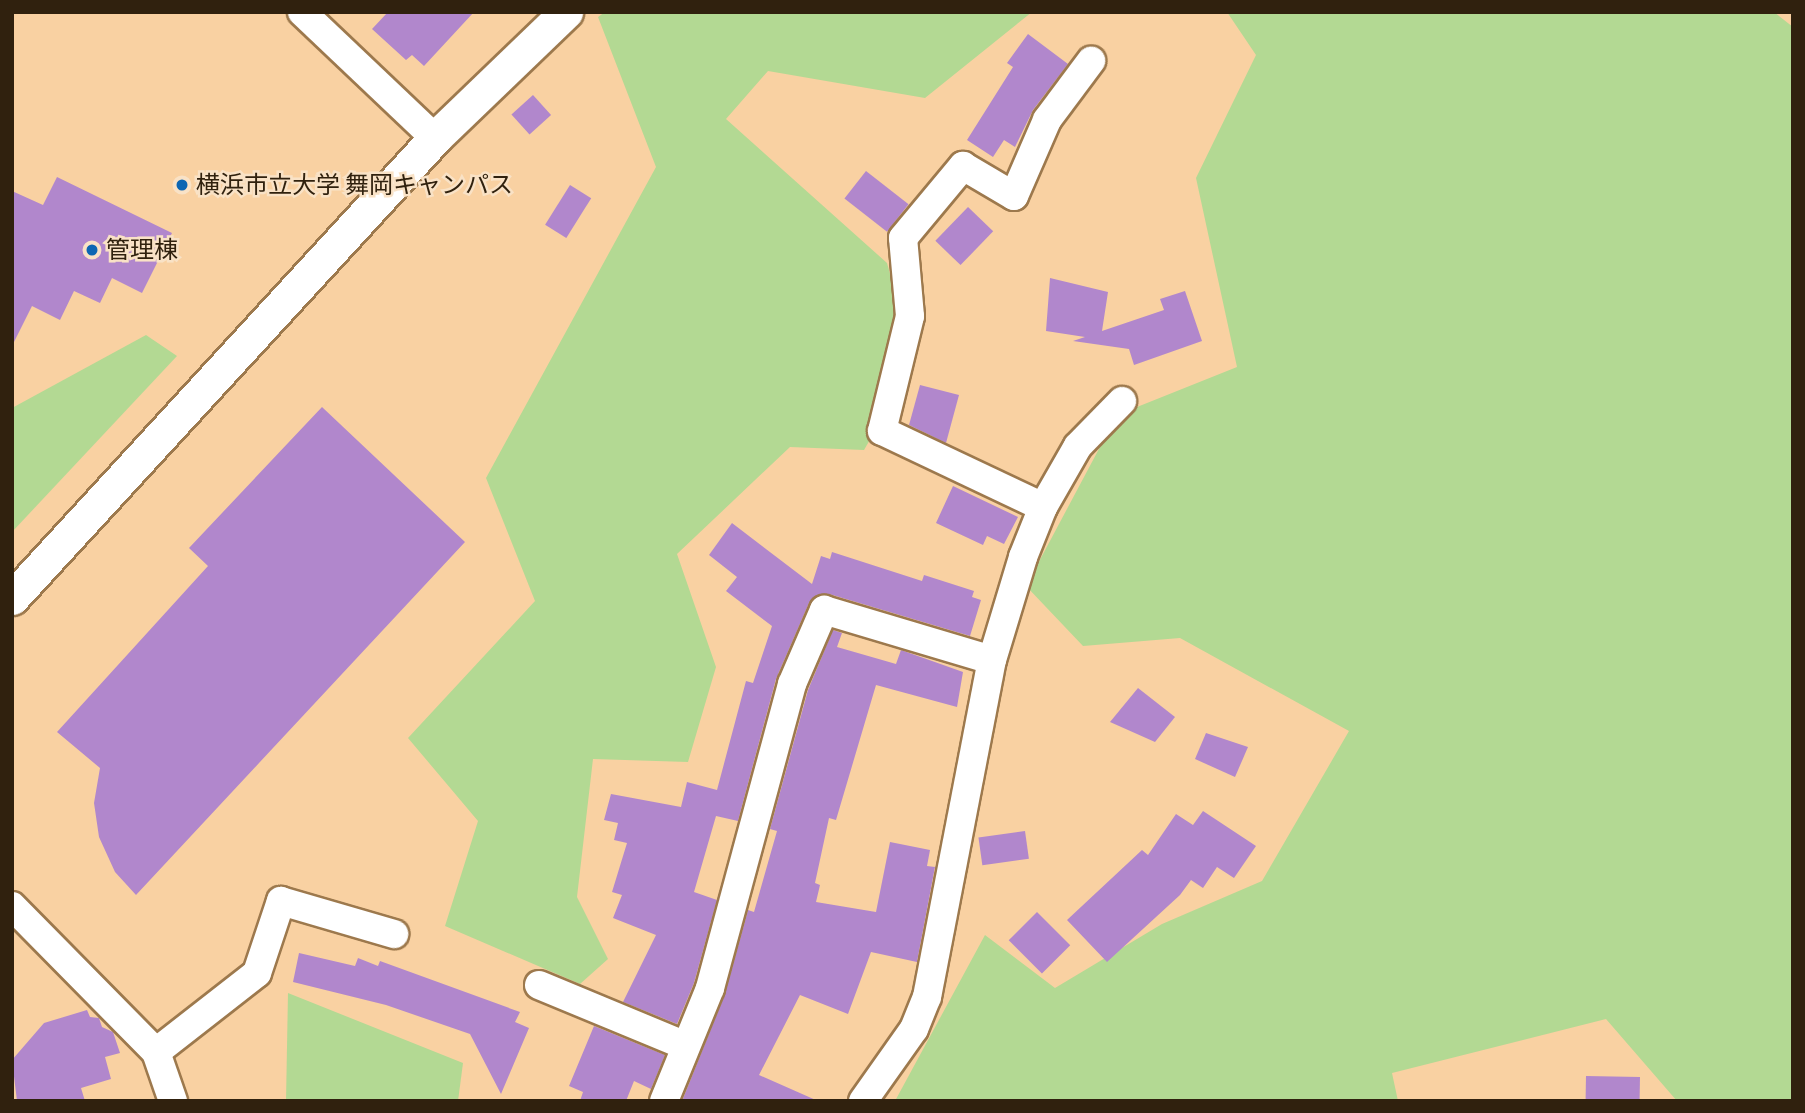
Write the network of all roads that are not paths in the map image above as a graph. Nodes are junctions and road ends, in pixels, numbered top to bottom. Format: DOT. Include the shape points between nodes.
graph roads {
  1 [pos="302,12"];
  2 [pos="566,12"];
  3 [pos="1091,61"];
  4 [pos="435,138"];
  5 [pos="1122,401"];
  6 [pos="1042,508"];
  7 [pos="12,598"];
  8 [pos="992,660"];
  9 [pos="12,906"];
  10 [pos="394,934"];
  11 [pos="539,985"];
  12 [pos="686,1046"];
  13 [pos="156,1052"];
  14 [pos="173,1101"];
  15 [pos="664,1101"];
  16 [pos="863,1101"];
  1 -- 4 [label="street"];
  2 -- 4 [label="street"];
  3 -- 6 [label="street" via="1047,120 1014,196 963,166 903,238 910,316 882,431"];
  4 -- 7 [label="street"];
  5 -- 6 [label="street" via="1078,446"];
  6 -- 8 [label="street"];
  8 -- 12 [label="street" via="824,610 792,684 710,988"];
  8 -- 16 [label="street" via="927,997 914,1029"];
  9 -- 13 [label="street"];
  10 -- 13 [label="street" via="281,901 257,973"];
  11 -- 12 [label="street"];
  12 -- 15 [label="street"];
  13 -- 14 [label="street"];
}
